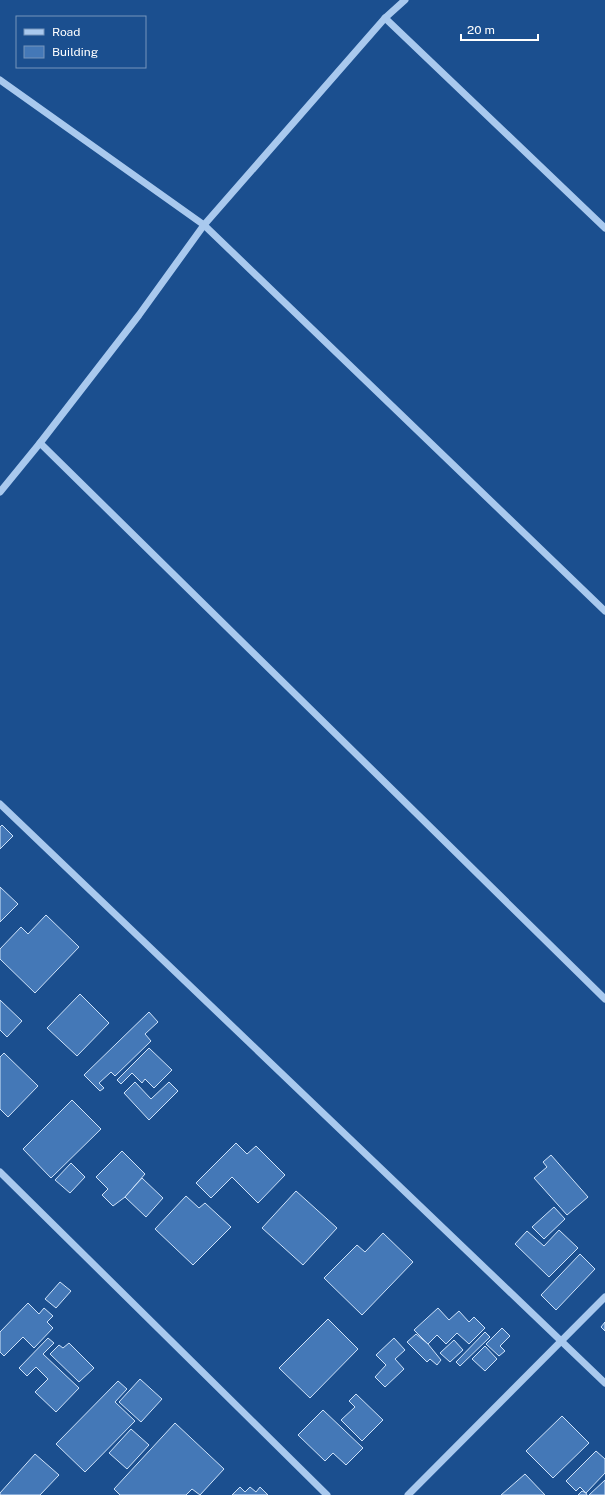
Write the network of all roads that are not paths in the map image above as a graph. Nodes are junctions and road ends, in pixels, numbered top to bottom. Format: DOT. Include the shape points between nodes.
graph roads {
  1 [pos="405,0"];
  2 [pos="385,18"];
  3 [pos="0,80"];
  4 [pos="204,225"];
  5 [pos="605,228"];
  6 [pos="40,443"];
  7 [pos="0,492"];
  8 [pos="605,611"];
  9 [pos="0,804"];
  10 [pos="605,999"];
  11 [pos="0,1172"];
  12 [pos="605,1297"];
  13 [pos="562,1341"];
  14 [pos="605,1383"];
  15 [pos="327,1495"];
  16 [pos="408,1495"];
  1 -- 2 [label="street"];
  2 -- 4 [label="street"];
  2 -- 5 [label="street"];
  3 -- 4 [label="street"];
  4 -- 6 [label="street" via="139,315"];
  4 -- 8 [label="street"];
  6 -- 7 [label="street"];
  6 -- 10 [label="street"];
  9 -- 13 [label="street"];
  11 -- 15 [label="street"];
  12 -- 13 [label="street"];
  13 -- 14 [label="street"];
  13 -- 16 [label="street"];
}
